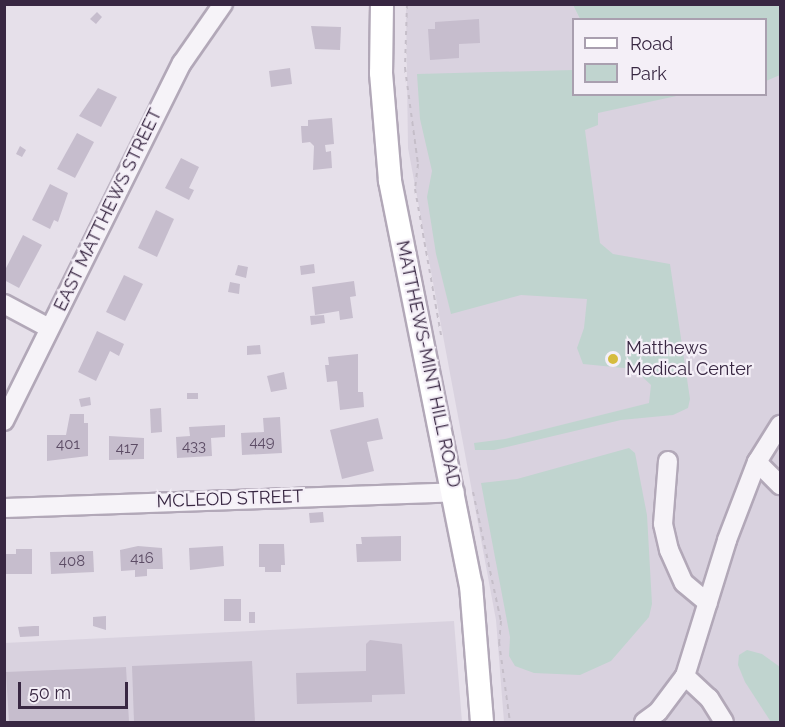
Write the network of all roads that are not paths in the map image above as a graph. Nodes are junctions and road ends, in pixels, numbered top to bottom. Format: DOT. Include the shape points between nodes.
graph roads {
  1 [pos="223,4"];
  2 [pos="382,4"];
  3 [pos="4,304"];
  4 [pos="49,328"];
  5 [pos="4,421"];
  6 [pos="780,425"];
  7 [pos="668,461"];
  8 [pos="757,462"];
  9 [pos="780,485"];
  10 [pos="463,489"];
  11 [pos="4,508"];
  12 [pos="708,603"];
  13 [pos="685,676"];
  14 [pos="482,723"];
  15 [pos="644,723"];
  16 [pos="724,723"];
  1 -- 4 [label="street, EAST MATTHEWS STREET" via="182,63"];
  2 -- 10 [label="main road, MATTHEWS-MINT HILL ROAD" via="381,73 390,180"];
  3 -- 4 [label="street"];
  4 -- 5 [label="street, EAST MATTHEWS STREET"];
  6 -- 8 [label="street"];
  7 -- 12 [label="street" via="663,524 669,550 684,583"];
  8 -- 9 [label="street"];
  8 -- 12 [label="street"];
  10 -- 11 [label="street, MCLEOD STREET"];
  10 -- 14 [label="main road, MATTHEWS-MINT HILL ROAD"];
  12 -- 13 [label="street"];
  13 -- 15 [label="street" via="658,712"];
  13 -- 16 [label="street" via="708,698"];
}
